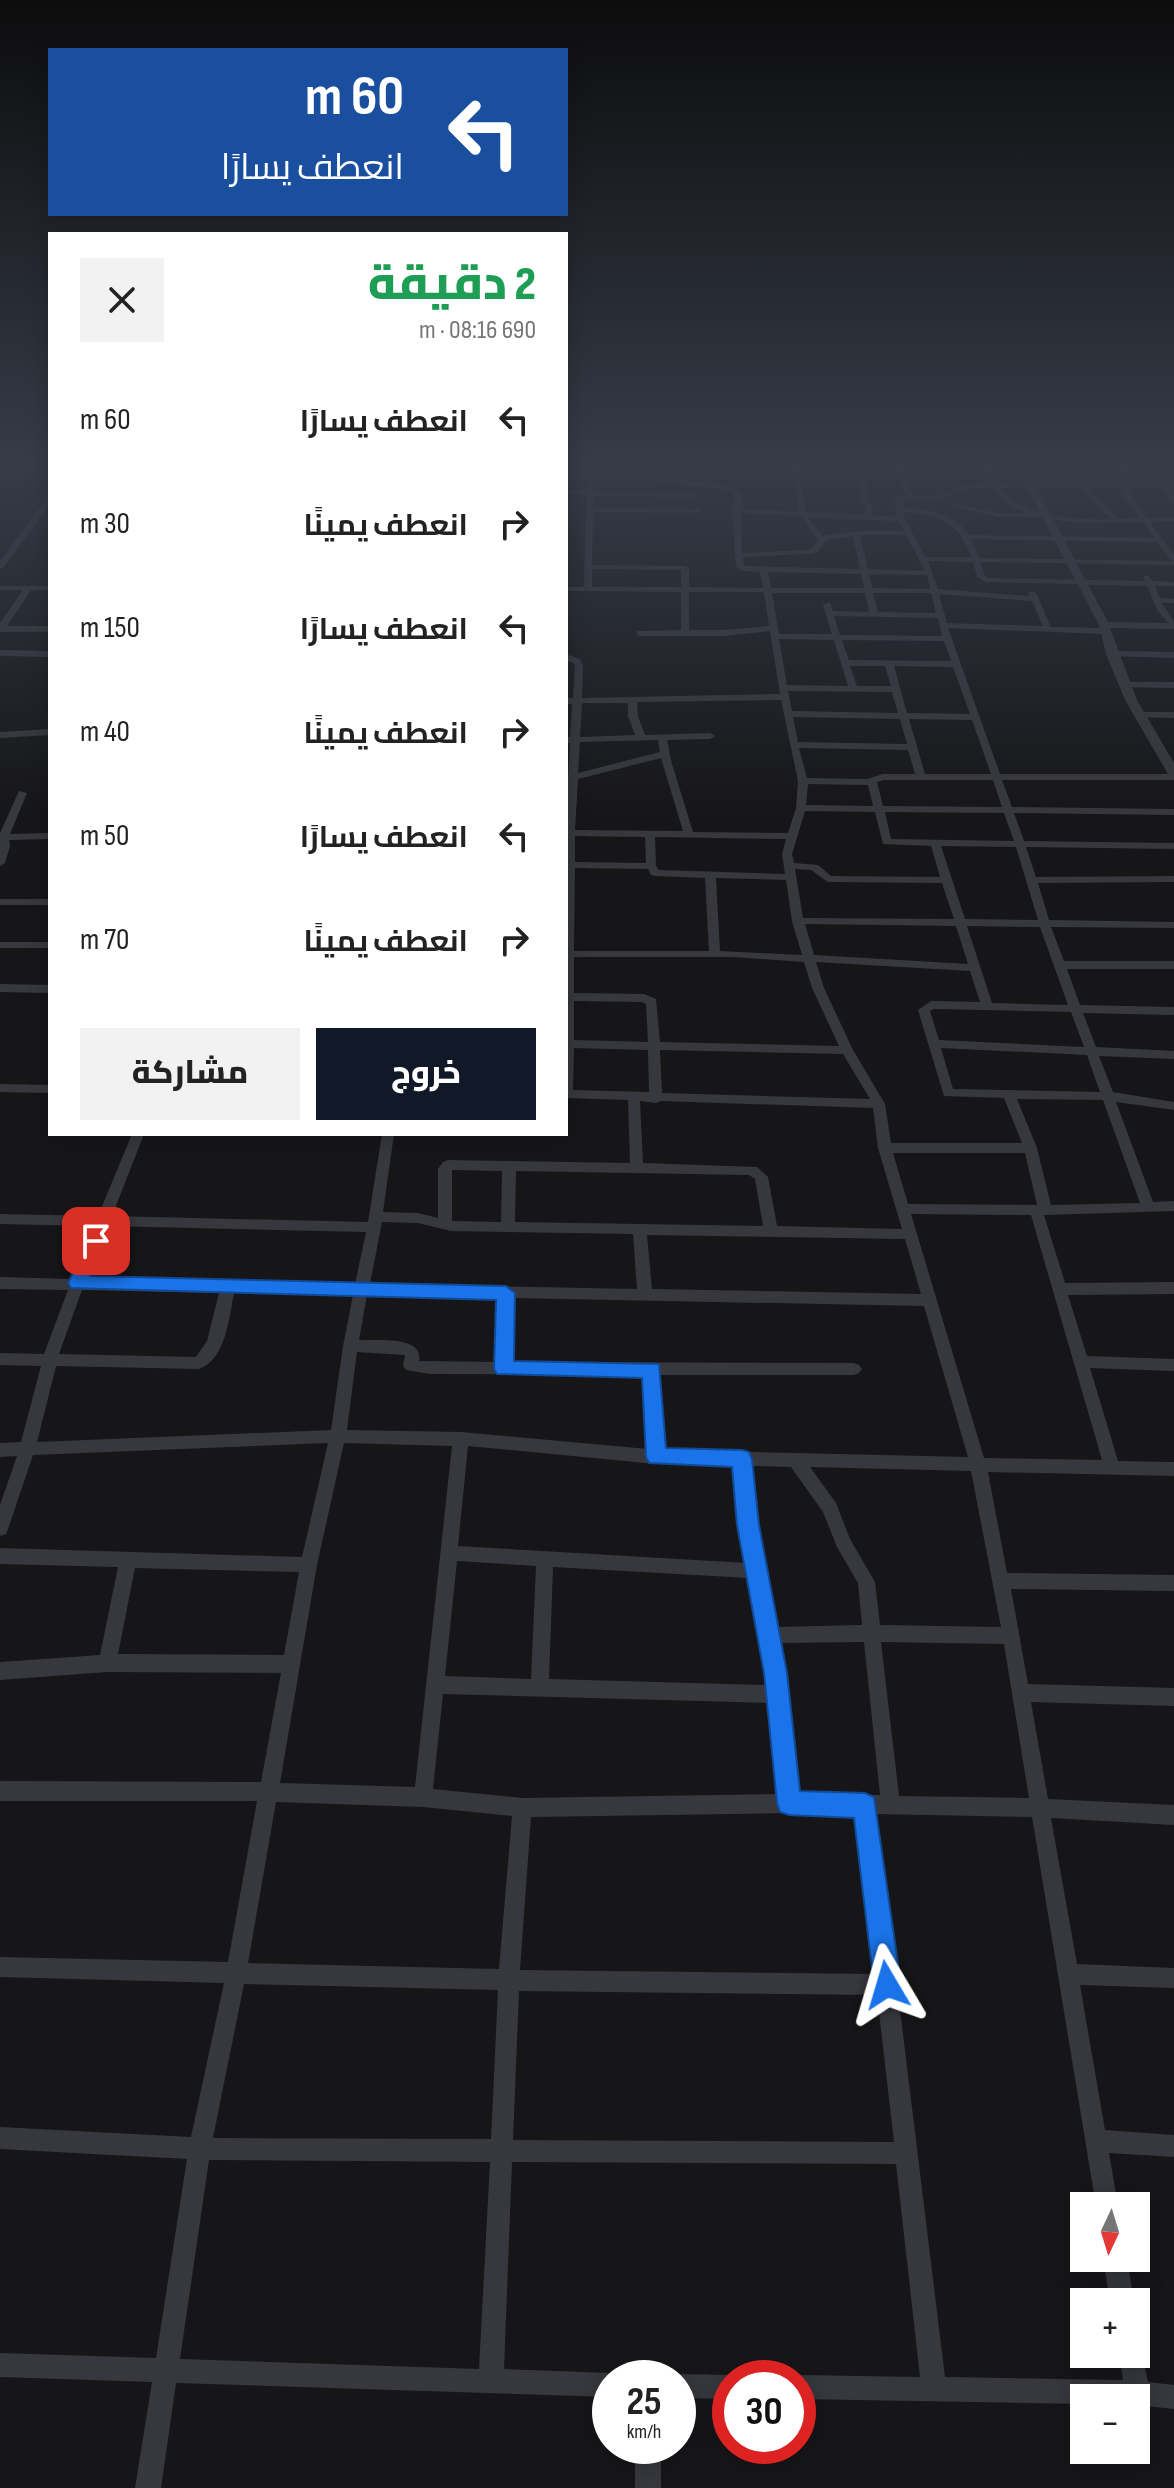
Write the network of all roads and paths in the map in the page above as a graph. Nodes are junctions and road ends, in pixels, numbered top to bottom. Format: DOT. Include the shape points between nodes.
graph roads {
  1 [pos="588,581"];
  2 [pos="684,581"];
  3 [pos="766,581"];
  4 [pos="867,581"];
  5 [pos="932,581"];
  6 [pos="1026,581"];
  7 [pos="1081,581"];
  8 [pos="1106,581"];
  9 [pos="1150,583"];
  10 [pos="1174,584"];
  11 [pos="0,588"];
  12 [pos="29,588"];
  13 [pos="48,588"];
  14 [pos="568,589"];
  15 [pos="588,589"];
  16 [pos="683,591"];
  17 [pos="767,591"];
  18 [pos="869,591"];
  19 [pos="934,591"];
  20 [pos="823,592"];
  21 [pos="1035,599"];
  22 [pos="1157,600"];
  23 [pos="1174,601"];
  24 [pos="830,613"];
  25 [pos="874,614"];
  26 [pos="942,620"];
  27 [pos="1173,626"];
  28 [pos="0,628"];
  29 [pos="1104,628"];
  30 [pos="48,629"];
  31 [pos="1048,629"];
  32 [pos="773,632"];
  33 [pos="640,633"];
  34 [pos="685,633"];
  35 [pos="838,637"];
  36 [pos="947,639"];
  37 [pos="0,653"];
  38 [pos="48,654"];
  39 [pos="1112,654"];
  40 [pos="1174,655"];
  41 [pos="568,658"];
  42 [pos="846,663"];
  43 [pos="889,664"];
  44 [pos="957,664"];
  45 [pos="1125,685"];
  46 [pos="1174,685"];
  47 [pos="853,688"];
  48 [pos="897,689"];
  49 [pos="785,692"];
  50 [pos="632,699"];
  51 [pos="572,700"];
  52 [pos="788,714"];
  53 [pos="1139,715"];
  54 [pos="1174,715"];
  55 [pos="906,716"];
  56 [pos="976,717"];
  57 [pos="48,732"];
  58 [pos="0,735"];
  59 [pos="710,736"];
  60 [pos="641,738"];
  61 [pos="662,738"];
  62 [pos="570,740"];
  63 [pos="794,745"];
  64 [pos="913,747"];
  65 [pos="665,754"];
  66 [pos="1174,775"];
  67 [pos="573,777"];
  68 [pos="921,778"];
  69 [pos="996,778"];
  70 [pos="803,781"];
  71 [pos="872,781"];
  72 [pos="22,793"];
  73 [pos="801,808"];
  74 [pos="878,809"];
  75 [pos="1008,811"];
  76 [pos="1174,812"];
  77 [pos="650,834"];
  78 [pos="689,834"];
  79 [pos="48,836"];
  80 [pos="791,836"];
  81 [pos="2,838"];
  82 [pos="569,838"];
  83 [pos="935,843"];
  84 [pos="1020,843"];
  85 [pos="1174,846"];
  86 [pos="0,863"];
  87 [pos="569,865"];
  88 [pos="651,866"];
  89 [pos="789,872"];
  90 [pos="710,875"];
  91 [pos="1174,879"];
  92 [pos="947,880"];
  93 [pos="1032,880"];
  94 [pos="0,902"];
  95 [pos="48,902"];
  96 [pos="568,919"];
  97 [pos="798,921"];
  98 [pos="961,923"];
  99 [pos="1045,925"];
  100 [pos="1174,925"];
  101 [pos="0,945"];
  102 [pos="48,945"];
  103 [pos="568,954"];
  104 [pos="715,954"];
  105 [pos="808,959"];
  106 [pos="1060,965"];
  107 [pos="1174,965"];
  108 [pos="975,968"];
  109 [pos="0,988"];
  110 [pos="48,989"];
  111 [pos="568,997"];
  112 [pos="987,1007"];
  113 [pos="1077,1010"];
  114 [pos="1174,1011"];
  115 [pos="568,1044"];
  116 [pos="933,1044"];
  117 [pos="654,1046"];
  118 [pos="847,1050"];
  119 [pos="1090,1051"];
  120 [pos="1174,1055"];
  121 [pos="48,1086"];
  122 [pos="0,1088"];
  123 [pos="568,1094"];
  124 [pos="1009,1094"];
  125 [pos="1108,1096"];
  126 [pos="634,1098"];
  127 [pos="656,1099"];
  128 [pos="879,1104"];
  129 [pos="1174,1106"];
  130 [pos="137,1136"];
  131 [pos="388,1136"];
  132 [pos="885,1148"];
  133 [pos="1030,1148"];
  134 [pos="509,1166"];
  135 [pos="637,1168"];
  136 [pos="1148,1206"];
  137 [pos="1174,1206"];
  138 [pos="905,1209"];
  139 [pos="1040,1210"];
  140 [pos="0,1219"];
  141 [pos="104,1220"];
  142 [pos="375,1222"];
  143 [pos="445,1225"];
  144 [pos="508,1227"];
  145 [pos="640,1229"];
  146 [pos="771,1231"];
  147 [pos="912,1234"];
  148 [pos="0,1283"];
  149 [pos="78,1283"];
  150 [pos="228,1287"];
  151 [pos="1174,1288"];
  152 [pos="1060,1289"];
  153 [pos="361,1291"];
  154 [pos="506,1293"];
  155 [pos="645,1296"];
  156 [pos="931,1300"];
  157 [pos="350,1346"];
  158 [pos="0,1359"];
  159 [pos="50,1361"];
  160 [pos="1082,1362"];
  161 [pos="1174,1365"];
  162 [pos="504,1369"];
  163 [pos="854,1369"];
  164 [pos="652,1370"];
  165 [pos="338,1436"];
  166 [pos="461,1439"];
  167 [pos="0,1450"];
  168 [pos="27,1450"];
  169 [pos="656,1457"];
  170 [pos="742,1459"];
  171 [pos="795,1460"];
  172 [pos="978,1464"];
  173 [pos="1112,1467"];
  174 [pos="1174,1469"];
  175 [pos="0,1529"];
  176 [pos="450,1553"];
  177 [pos="0,1556"];
  178 [pos="545,1557"];
  179 [pos="128,1560"];
  180 [pos="309,1565"];
  181 [pos="757,1571"];
  182 [pos="1001,1581"];
  183 [pos="1174,1583"];
  184 [pos="873,1633"];
  185 [pos="770,1635"];
  186 [pos="1011,1636"];
  187 [pos="107,1663"];
  188 [pos="291,1664"];
  189 [pos="0,1671"];
  190 [pos="436,1685"];
  191 [pos="540,1688"];
  192 [pos="1020,1693"];
  193 [pos="778,1694"];
  194 [pos="1174,1697"];
  195 [pos="0,1791"];
  196 [pos="270,1792"];
  197 [pos="423,1797"];
  198 [pos="789,1803"];
  199 [pos="865,1806"];
  200 [pos="891,1806"];
  201 [pos="522,1808"];
  202 [pos="1040,1808"];
  203 [pos="1174,1815"];
  204 [pos="0,1967"];
  205 [pos="236,1974"];
  206 [pos="1067,1974"];
  207 [pos="1174,1978"];
  208 [pos="509,1980"];
  209 [pos="887,1985"];
  210 [pos="0,2138"];
  211 [pos="1097,2141"];
  212 [pos="1174,2146"];
  213 [pos="200,2149"];
  214 [pos="503,2152"];
  215 [pos="907,2153"];
  216 [pos="1105,2192"];
  217 [pos="0,2365"];
  218 [pos="168,2370"];
  219 [pos="491,2381"];
  220 [pos="592,2384"];
  221 [pos="816,2387"];
  222 [pos="934,2389"];
  223 [pos="1070,2392"];
  224 [pos="1150,2394"];
  225 [pos="1174,2397"];
  226 [pos="648,2464"];
  227 [pos="148,2488"];
  228 [pos="648,2488"];
  1 -- 15 [label="street"];
  2 -- 16 [label="street"];
  3 -- 17 [label="street"];
  4 -- 18 [label="street"];
  5 -- 19 [label="street"];
  6 -- 21 [label="street"];
  7 -- 29 [label="street"];
  8 -- 9 [label="street"];
  9 -- 10 [label="street"];
  9 -- 22 [label="street"];
  11 -- 12 [label="street"];
  12 -- 13 [label="street"];
  12 -- 28 [label="street"];
  14 -- 15 [label="street"];
  15 -- 16 [label="street"];
  16 -- 17 [label="street"];
  16 -- 34 [label="street"];
  17 -- 20 [label="street"];
  17 -- 32 [label="street"];
  18 -- 19 [label="street"];
  18 -- 20 [label="street"];
  18 -- 25 [label="street"];
  19 -- 21 [label="street"];
  19 -- 26 [label="street"];
  20 -- 24 [label="street"];
  21 -- 31 [label="street"];
  22 -- 23 [label="street"];
  22 -- 27 [label="street"];
  24 -- 25 [label="street"];
  24 -- 35 [label="street"];
  25 -- 26 [label="street"];
  26 -- 31 [label="street"];
  26 -- 36 [label="street"];
  27 -- 29 [label="street"];
  28 -- 30 [label="street"];
  29 -- 31 [label="street"];
  29 -- 39 [label="street"];
  32 -- 34 [label="street"];
  32 -- 35 [label="street"];
  32 -- 49 [label="street"];
  33 -- 34 [label="street"];
  35 -- 36 [label="street"];
  35 -- 42 [label="street"];
  36 -- 44 [label="street"];
  37 -- 38 [label="street"];
  39 -- 40 [label="street"];
  39 -- 45 [label="street"];
  41 -- 51 [label="street" via="579,666"];
  42 -- 43 [label="street"];
  42 -- 47 [label="street"];
  43 -- 44 [label="street"];
  43 -- 48 [label="street"];
  44 -- 56 [label="street"];
  45 -- 46 [label="street"];
  45 -- 53 [label="street"];
  47 -- 48 [label="street"];
  47 -- 49 [label="street"];
  48 -- 55 [label="street"];
  49 -- 50 [label="street"];
  49 -- 52 [label="street"];
  50 -- 51 [label="street"];
  50 -- 60 [label="street"];
  51 -- 62 [label="street"];
  52 -- 55 [label="street"];
  52 -- 63 [label="street"];
  53 -- 54 [label="street"];
  53 -- 66 [label="street"];
  55 -- 56 [label="street"];
  55 -- 64 [label="street"];
  56 -- 69 [label="street"];
  57 -- 58 [label="street"];
  59 -- 61 [label="street"];
  60 -- 61 [label="street"];
  60 -- 62 [label="street"];
  61 -- 65 [label="street"];
  62 -- 67 [label="street"];
  63 -- 64 [label="street"];
  63 -- 70 [label="street"];
  64 -- 68 [label="street"];
  65 -- 67 [label="street"];
  65 -- 78 [label="street"];
  66 -- 69 [label="street"];
  67 -- 82 [label="street"];
  68 -- 69 [label="street"];
  68 -- 71 [label="street"];
  69 -- 75 [label="street"];
  70 -- 71 [label="street"];
  70 -- 73 [label="street"];
  71 -- 74 [label="street"];
  72 -- 81 [label="street"];
  73 -- 74 [label="street"];
  73 -- 80 [label="street"];
  74 -- 75 [label="street"];
  74 -- 83 [label="street" via="885,840"];
  75 -- 76 [label="street"];
  75 -- 84 [label="street"];
  77 -- 78 [label="street"];
  77 -- 82 [label="street"];
  77 -- 88 [label="street"];
  78 -- 80 [label="street"];
  79 -- 81 [label="street"];
  80 -- 89 [label="street"];
  81 -- 86 [label="street"];
  82 -- 87 [label="street"];
  83 -- 84 [label="street"];
  83 -- 92 [label="street"];
  84 -- 85 [label="street"];
  84 -- 93 [label="street"];
  87 -- 88 [label="street"];
  87 -- 96 [label="street"];
  88 -- 90 [label="street" via="655,873"];
  89 -- 90 [label="street"];
  89 -- 92 [label="street" via="814,867 828,879"];
  89 -- 97 [label="street"];
  90 -- 104 [label="street"];
  91 -- 93 [label="street"];
  92 -- 98 [label="street"];
  93 -- 99 [label="street"];
  94 -- 95 [label="street"];
  97 -- 98 [label="street"];
  97 -- 105 [label="street"];
  98 -- 99 [label="street"];
  98 -- 108 [label="street"];
  99 -- 100 [label="street"];
  99 -- 106 [label="street"];
  101 -- 102 [label="street"];
  103 -- 104 [label="street"];
  104 -- 105 [label="street"];
  105 -- 108 [label="street"];
  105 -- 118 [label="street"];
  106 -- 107 [label="street"];
  106 -- 113 [label="street"];
  108 -- 112 [label="street"];
  109 -- 110 [label="street"];
  111 -- 115 [label="street"];
  111 -- 117 [label="street" via="650,1000"];
  112 -- 113 [label="street"];
  112 -- 116 [label="street" via="927,1006"];
  113 -- 114 [label="street"];
  113 -- 119 [label="street"];
  115 -- 117 [label="street"];
  116 -- 119 [label="street"];
  116 -- 124 [label="street" via="948,1093"];
  117 -- 118 [label="street"];
  117 -- 127 [label="street"];
  118 -- 128 [label="street"];
  119 -- 120 [label="street"];
  119 -- 125 [label="street"];
  121 -- 122 [label="street"];
  123 -- 126 [label="street"];
  124 -- 125 [label="street"];
  124 -- 133 [label="street"];
  125 -- 129 [label="street"];
  125 -- 136 [label="street"];
  126 -- 127 [label="street"];
  126 -- 135 [label="street"];
  127 -- 128 [label="street"];
  128 -- 132 [label="street"];
  130 -- 141 [label="street"];
  131 -- 142 [label="street"];
  132 -- 133 [label="street"];
  132 -- 138 [label="street"];
  133 -- 139 [label="street"];
  134 -- 135 [label="street"];
  134 -- 143 [label="street" via="447,1166"];
  134 -- 144 [label="street"];
  135 -- 146 [label="street" via="758,1172"];
  136 -- 137 [label="street"];
  136 -- 139 [label="street"];
  138 -- 139 [label="street"];
  138 -- 147 [label="street"];
  139 -- 152 [label="street"];
  140 -- 141 [label="street"];
  141 -- 142 [label="street"];
  141 -- 149 [label="street"];
  142 -- 143 [label="street" via="418,1218"];
  142 -- 153 [label="street"];
  143 -- 144 [label="street"];
  144 -- 145 [label="street"];
  145 -- 146 [label="street"];
  145 -- 155 [label="street"];
  146 -- 147 [label="street"];
  147 -- 156 [label="street"];
  148 -- 149 [label="street"];
  149 -- 150 [label="street"];
  149 -- 159 [label="street"];
  150 -- 153 [label="street"];
  150 -- 159 [label="street" via="212,1352 205,1361"];
  151 -- 152 [label="street"];
  152 -- 160 [label="street"];
  153 -- 154 [label="street"];
  153 -- 157 [label="street"];
  154 -- 155 [label="street"];
  154 -- 162 [label="street"];
  155 -- 156 [label="street"];
  156 -- 172 [label="street"];
  157 -- 162 [label="street" via="409,1349 412,1367"];
  157 -- 165 [label="street"];
  158 -- 159 [label="street"];
  159 -- 168 [label="street"];
  160 -- 161 [label="street"];
  160 -- 173 [label="street"];
  162 -- 164 [label="street"];
  163 -- 164 [label="street"];
  164 -- 169 [label="street"];
  165 -- 166 [label="street"];
  165 -- 168 [label="street"];
  165 -- 180 [label="street"];
  166 -- 169 [label="street"];
  166 -- 176 [label="street"];
  167 -- 168 [label="street"];
  168 -- 175 [label="street"];
  169 -- 170 [label="street"];
  170 -- 171 [label="street"];
  170 -- 181 [label="street"];
  171 -- 172 [label="street"];
  171 -- 184 [label="street" via="830,1508 866,1582"];
  172 -- 173 [label="street"];
  172 -- 182 [label="street"];
  173 -- 174 [label="street"];
  176 -- 178 [label="street"];
  176 -- 190 [label="street"];
  177 -- 179 [label="street"];
  178 -- 181 [label="street"];
  178 -- 191 [label="street"];
  179 -- 180 [label="street"];
  179 -- 187 [label="street"];
  180 -- 188 [label="street"];
  181 -- 185 [label="street"];
  182 -- 183 [label="street"];
  182 -- 186 [label="street"];
  184 -- 185 [label="street"];
  184 -- 186 [label="street"];
  184 -- 200 [label="street"];
  185 -- 193 [label="street"];
  186 -- 192 [label="street"];
  187 -- 188 [label="street"];
  187 -- 189 [label="street"];
  188 -- 196 [label="street"];
  190 -- 191 [label="street"];
  190 -- 197 [label="street"];
  191 -- 193 [label="street"];
  192 -- 194 [label="street"];
  192 -- 202 [label="street"];
  193 -- 198 [label="street"];
  195 -- 196 [label="street"];
  196 -- 197 [label="street"];
  196 -- 205 [label="street"];
  197 -- 201 [label="street"];
  198 -- 199 [label="street"];
  198 -- 201 [label="street"];
  199 -- 200 [label="street"];
  199 -- 209 [label="street"];
  200 -- 202 [label="street"];
  201 -- 208 [label="street"];
  202 -- 203 [label="street"];
  202 -- 206 [label="street"];
  204 -- 205 [label="street"];
  205 -- 208 [label="street"];
  205 -- 213 [label="street"];
  206 -- 207 [label="street"];
  206 -- 211 [label="street"];
  208 -- 209 [label="street"];
  208 -- 214 [label="street"];
  209 -- 215 [label="street"];
  210 -- 213 [label="street"];
  211 -- 212 [label="street"];
  211 -- 216 [label="street"];
  213 -- 214 [label="street"];
  213 -- 218 [label="street"];
  214 -- 215 [label="street"];
  214 -- 219 [label="street"];
  215 -- 222 [label="street"];
  217 -- 218 [label="street"];
  218 -- 219 [label="street"];
  218 -- 227 [label="street"];
  219 -- 220 [label="street"];
  221 -- 222 [label="street"];
  222 -- 223 [label="street"];
  224 -- 225 [label="street"];
  226 -- 228 [label="street"];
}
